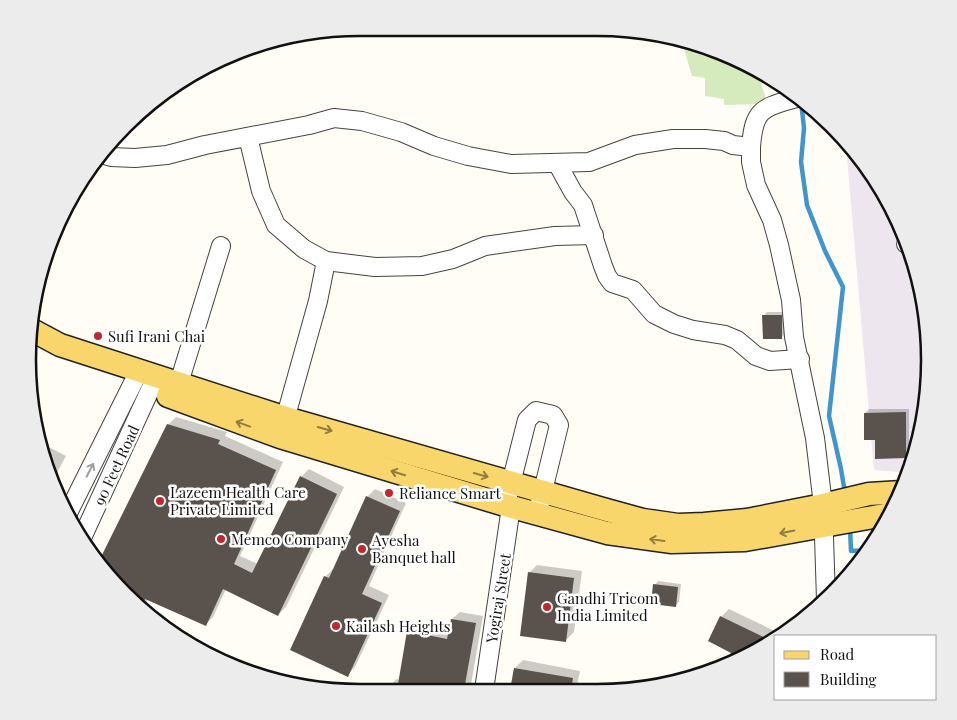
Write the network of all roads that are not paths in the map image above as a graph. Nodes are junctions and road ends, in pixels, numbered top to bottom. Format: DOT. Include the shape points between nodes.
graph roads {
  1 [pos="789,100"];
  2 [pos="248,138"];
  3 [pos="751,147"];
  4 [pos="109,157"];
  5 [pos="557,162"];
  6 [pos="594,235"];
  7 [pos="220,246"];
  8 [pos="326,261"];
  9 [pos="38,333"];
  10 [pos="37,349"];
  11 [pos="800,359"];
  12 [pos="145,380"];
  13 [pos="176,391"];
  14 [pos="283,427"];
  15 [pos="511,483"];
  16 [pos="542,492"];
  17 [pos="892,493"];
  18 [pos="72,506"];
  19 [pos="508,506"];
  20 [pos="537,514"];
  21 [pos="827,514"];
  22 [pos="881,515"];
  23 [pos="85,530"];
  24 [pos="705,533"];
  25 [pos="826,589"];
  26 [pos="485,684"];
  1 -- 3 [label="street" via="766,107 759,113"];
  2 -- 4 [label="street" via="167,155"];
  2 -- 5 [label="street" via="334,118 401,132 468,156 510,164"];
  2 -- 8 [label="street" via="262,191 276,225 304,249"];
  3 -- 5 [label="street" via="705,139 673,139 635,145 589,162"];
  3 -- 11 [label="street" via="756,185 779,245"];
  5 -- 6 [label="street" via="583,205"];
  6 -- 8 [label="street" via="555,236 485,246 453,260 422,266 375,267"];
  6 -- 11 [label="street" via="612,283 633,290 662,319 693,330 725,335 737,340 756,356 770,361"];
  7 -- 13 [label="street"];
  8 -- 14 [label="street"];
  9 -- 12 [label="main road"];
  10 -- 12 [label="main road" via="54,357"];
  11 -- 21 [label="street"];
  12 -- 13 [label="main road"];
  18 -- 12 [label="street, 90 Feet Road, one-way"];
  12 -- 23 [label="street, 90 Feet Road"];
  13 -- 14 [label="main road"];
  14 -- 15 [label="main road, one-way"];
  19 -- 14 [label="main road, one-way"];
  15 -- 16 [label="main road"];
  15 -- 16 [label="street, Yogiraj Street" via="527,420 536,411 552,415 559,425"];
  15 -- 19 [label="street, Yogiraj Street"];
  16 -- 20 [label="street"];
  16 -- 24 [label="main road"];
  17 -- 21 [label="main road" via="868,494"];
  19 -- 20 [label="main road"];
  19 -- 26 [label="street, Yogiraj Street"];
  24 -- 20 [label="main road, one-way" via="672,542 607,533"];
  21 -- 22 [label="main road"];
  21 -- 24 [label="main road" via="745,540"];
  21 -- 25 [label="street"];
}
